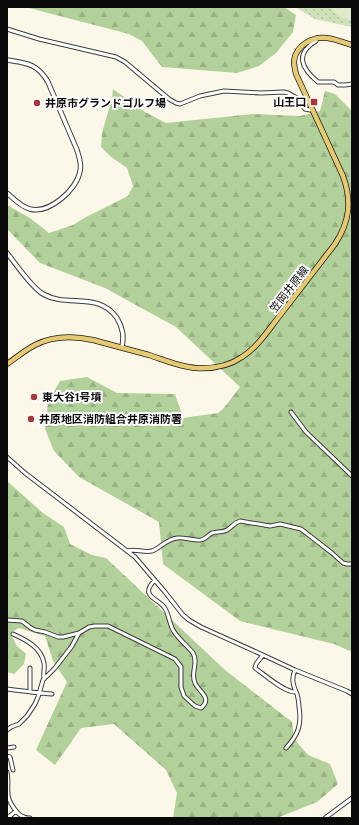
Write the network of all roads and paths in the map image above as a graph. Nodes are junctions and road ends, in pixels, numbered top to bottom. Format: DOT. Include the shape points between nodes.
graph roads {
  1 [pos="7,29"];
  2 [pos="317,38"];
  3 [pos="352,45"];
  4 [pos="7,60"];
  5 [pos="352,84"];
  6 [pos="312,109"];
  7 [pos="7,193"];
  8 [pos="7,252"];
  9 [pos="122,348"];
  10 [pos="7,364"];
  11 [pos="291,412"];
  12 [pos="7,456"];
  13 [pos="352,476"];
  14 [pos="127,551"];
  15 [pos="352,564"];
  16 [pos="155,580"];
  17 [pos="7,620"];
  18 [pos="13,634"];
  19 [pos="79,634"];
  20 [pos="263,655"];
  21 [pos="30,668"];
  22 [pos="295,670"];
  23 [pos="44,679"];
  24 [pos="7,689"];
  25 [pos="30,691"];
  26 [pos="295,692"];
  27 [pos="39,693"];
  28 [pos="52,694"];
  29 [pos="352,694"];
  30 [pos="7,725"];
  31 [pos="11,727"];
  32 [pos="7,730"];
  33 [pos="14,747"];
  34 [pos="7,748"];
  35 [pos="286,748"];
  36 [pos="7,756"];
  37 [pos="13,770"];
  38 [pos="7,772"];
  39 [pos="8,797"];
  40 [pos="352,798"];
  41 [pos="16,811"];
  42 [pos="7,817"];
  43 [pos="30,818"];
  44 [pos="324,818"];
  1 -- 6 [label="street" via="116,57 176,103 224,91 284,92 297,98 305,109"];
  2 -- 3 [label="main road"];
  2 -- 5 [label="street" via="303,54 303,63 309,74 318,82"];
  2 -- 6 [label="main road, 笠岡井原線" via="309,40 300,48 294,61 296,74"];
  4 -- 7 [label="street" via="27,63 38,68 45,76 77,150 81,170 77,182 49,207 29,209"];
  6 -- 9 [label="main road, 笠岡井原線" via="343,176 349,203 347,218 340,237 266,333 243,357 227,365 212,368 180,365"];
  8 -- 9 [label="street" via="43,294 58,299 93,302 106,308 116,317 122,328"];
  9 -- 10 [label="main road, 笠岡井原線" via="85,338 66,337 35,345"];
  11 -- 13 [label="street" via="306,432"];
  12 -- 14 [label="street" via="25,473"];
  14 -- 15 [label="street" via="152,551 177,538 202,540 212,533 223,532 240,521 270,526 280,524 301,529 343,562"];
  14 -- 16 [label="street" via="136,557"];
  16 -- 19 [label="street" via="148,589 149,594 165,608 173,629 196,660 194,681 206,700 200,708 184,696 181,687 181,667 175,659 108,626 89,627"];
  16 -- 20 [label="street" via="189,620"];
  17 -- 19 [label="street" via="22,621 35,630 58,637"];
  18 -- 23 [label="street" via="37,649 44,663"];
  19 -- 23 [label="street" via="59,663"];
  20 -- 22 [label="street"];
  20 -- 26 [label="street" via="255,668 285,689"];
  21 -- 25 [label="street"];
  22 -- 26 [label="street" via="292,679"];
  22 -- 29 [label="street"];
  23 -- 27 [label="street"];
  24 -- 25 [label="street"];
  25 -- 27 [label="street"];
  26 -- 35 [label="street" via="299,703 300,722 294,738"];
  27 -- 28 [label="street"];
  27 -- 31 [label="street" via="27,716 19,724"];
  30 -- 31 [label="street"];
  31 -- 32 [label="street"];
  33 -- 34 [label="street"];
  36 -- 37 [label="street" via="10,757"];
  38 -- 39 [label="street"];
  39 -- 41 [label="street"];
  40 -- 44 [label="street"];
  41 -- 42 [label="street"];
  41 -- 43 [label="street" via="23,817"];
}
